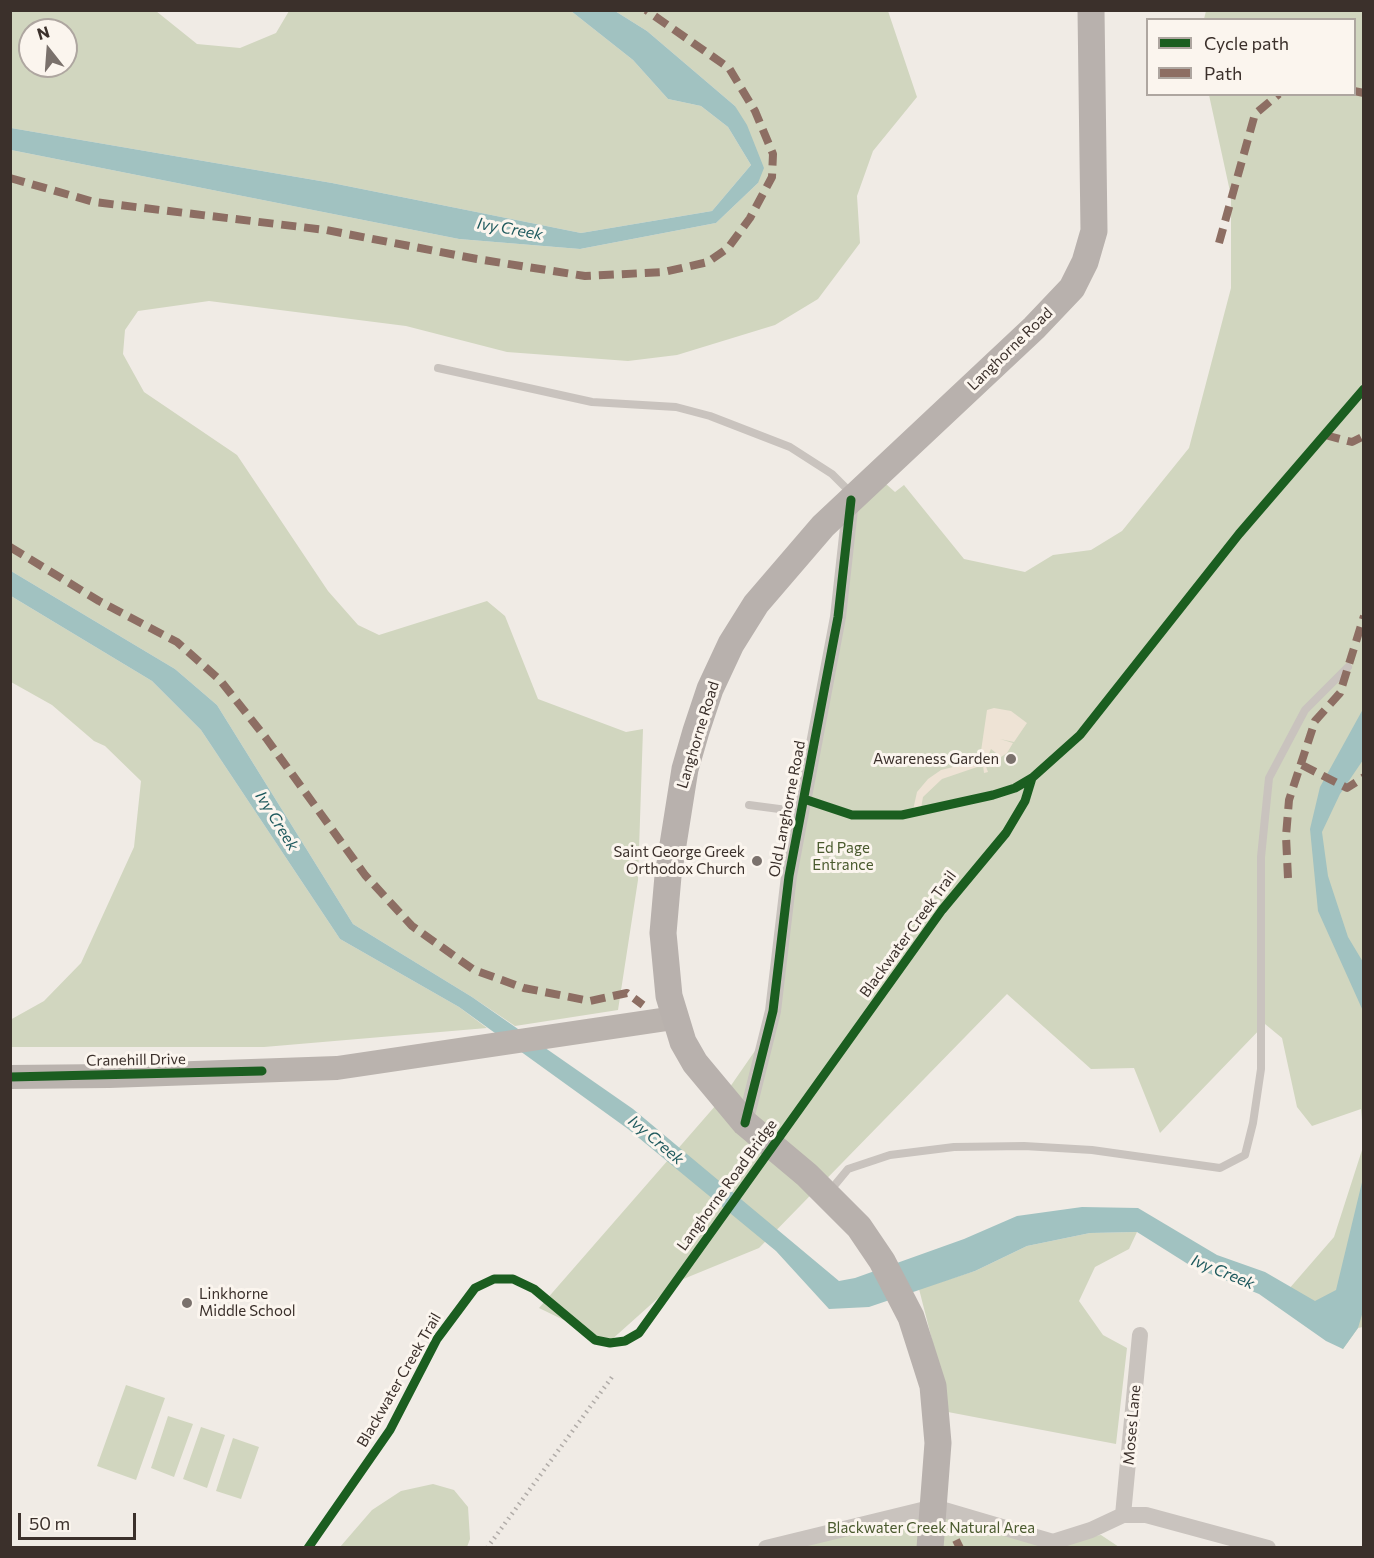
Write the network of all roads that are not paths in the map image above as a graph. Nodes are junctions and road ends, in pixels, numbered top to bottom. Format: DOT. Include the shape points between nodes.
graph roads {
  1 [pos="1091,10"];
  2 [pos="438,368"];
  3 [pos="853,498"];
  4 [pos="1348,667"];
  5 [pos="749,804"];
  6 [pos="802,812"];
  7 [pos="674,1018"];
  8 [pos="10,1077"];
  9 [pos="745,1123"];
  10 [pos="827,1194"];
  11 [pos="1140,1335"];
  12 [pos="1123,1515"];
  13 [pos="932,1526"];
  14 [pos="766,1548"];
  15 [pos="1268,1548"];
  1 -- 3 [label="main road, Langhorne Road" via="1094,231 1085,262 1072,288 1034,327"];
  2 -- 3 [label="lane" via="592,402 676,407 710,416 790,447 832,474"];
  3 -- 6 [label="street, Old Langhorne Road" via="838,617"];
  3 -- 7 [label="main road, Langhorne Road" via="756,604 710,689 685,769 668,876 663,933"];
  4 -- 10 [label="lane" via="1305,710 1269,778 1261,857 1261,1069 1245,1155 1220,1168 1092,1150 954,1147 890,1155 848,1169"];
  5 -- 6 [label="lane"];
  6 -- 9 [label="street, Old Langhorne Road" via="789,876 773,1011"];
  7 -- 8 [label="main road, Cranehill Drive" via="326,1068"];
  7 -- 9 [label="main road, Langhorne Road" via="695,1063"];
  9 -- 10 [label="main road, Langhorne Road"];
  10 -- 13 [label="main road, Langhorne Road" via="858,1227 882,1261 911,1317 933,1386 939,1443"];
  11 -- 12 [label="street, Moses Lane"];
  12 -- 13 [label="street" via="1053,1542"];
  12 -- 15 [label="street" via="1146,1515"];
  13 -- 14 [label="street"];
}
